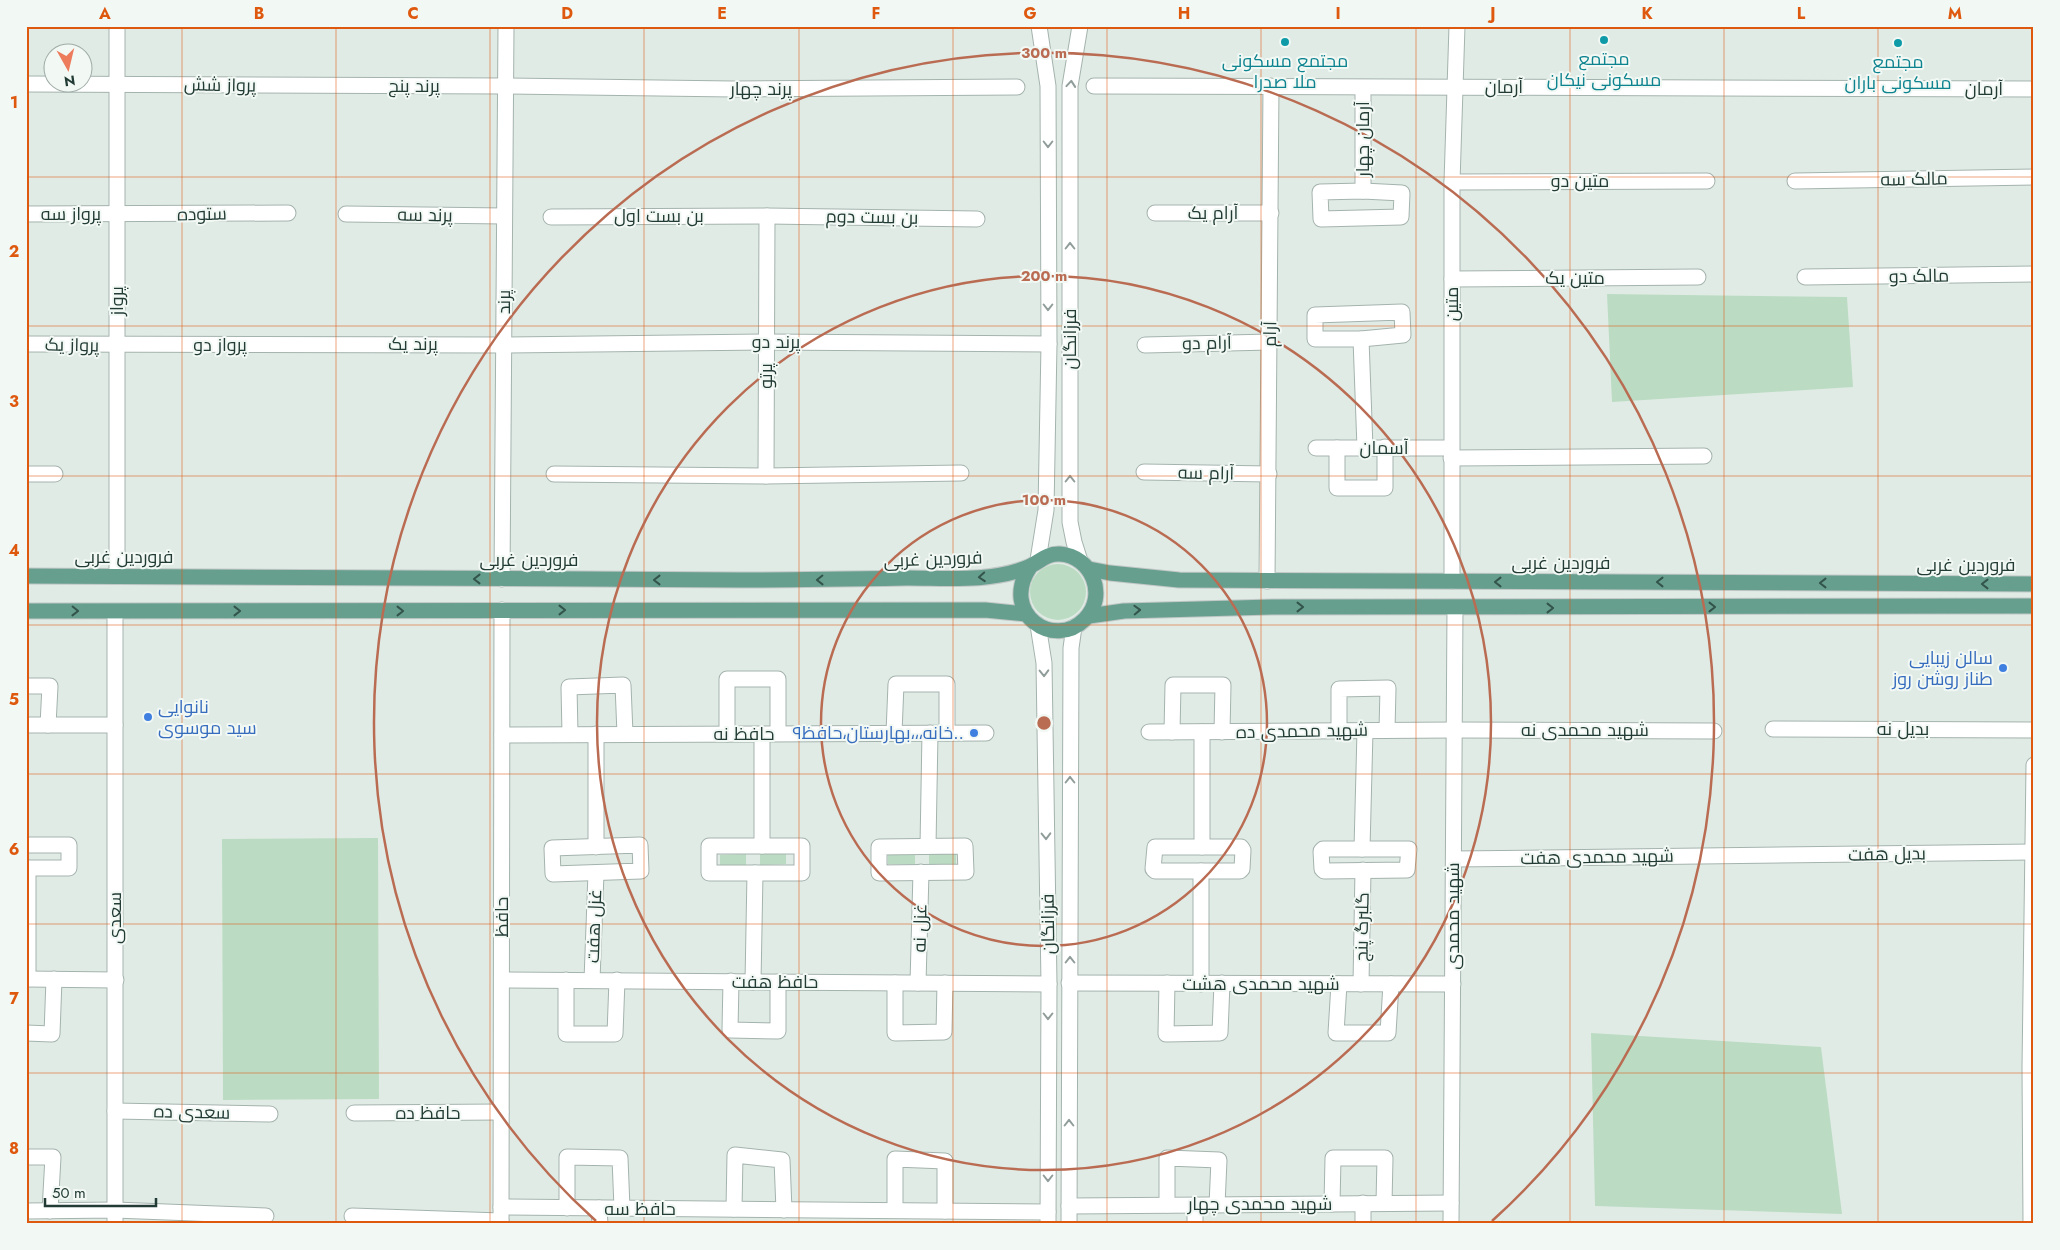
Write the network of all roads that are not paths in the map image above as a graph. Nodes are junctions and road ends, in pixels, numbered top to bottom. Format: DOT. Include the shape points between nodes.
graph roads {
  1 [pos="117,26"];
  2 [pos="506,26"];
  3 [pos="1039,26"];
  4 [pos="1080,26"];
  5 [pos="1457,26"];
  6 [pos="117,83"];
  7 [pos="26,84"];
  8 [pos="323,86"];
  9 [pos="505,86"];
  10 [pos="1094,86"];
  11 [pos="1271,86"];
  12 [pos="1017,87"];
  13 [pos="1363,88"];
  14 [pos="1455,88"];
  15 [pos="2034,89"];
  16 [pos="2034,177"];
  17 [pos="1707,181"];
  18 [pos="1795,181"];
  19 [pos="1452,182"];
  20 [pos="1363,191"];
  21 [pos="288,213"];
  22 [pos="1155,213"];
  23 [pos="1271,213"];
  24 [pos="26,214"];
  25 [pos="117,214"];
  26 [pos="346,214"];
  27 [pos="504,216"];
  28 [pos="767,216"];
  29 [pos="551,217"];
  30 [pos="977,219"];
  31 [pos="2034,274"];
  32 [pos="1698,277"];
  33 [pos="1805,278"];
  34 [pos="1452,279"];
  35 [pos="1361,339"];
  36 [pos="766,342"];
  37 [pos="1270,342"];
  38 [pos="26,344"];
  39 [pos="323,344"];
  40 [pos="1048,344"];
  41 [pos="117,345"];
  42 [pos="503,345"];
  43 [pos="1145,345"];
  44 [pos="1316,448"];
  45 [pos="1337,448"];
  46 [pos="1365,448"];
  47 [pos="1385,448"];
  48 [pos="1451,453"];
  49 [pos="1704,456"];
  50 [pos="1144,472"];
  51 [pos="961,473"];
  52 [pos="26,474"];
  53 [pos="55,474"];
  54 [pos="554,474"];
  55 [pos="1268,474"];
  56 [pos="766,476"];
  57 [pos="1034,563"];
  58 [pos="1085,565"];
  59 [pos="26,576"];
  60 [pos="117,576"];
  61 [pos="502,579"];
  62 [pos="1266,581"];
  63 [pos="1452,582"];
  64 [pos="2034,584"];
  65 [pos="2034,606"];
  66 [pos="1456,608"];
  67 [pos="502,610"];
  68 [pos="26,611"];
  69 [pos="116,612"];
  70 [pos="1026,614"];
  71 [pos="1089,616"];
  72 [pos="1038,625"];
  73 [pos="1074,627"];
  74 [pos="26,686"];
  75 [pos="26,725"];
  76 [pos="48,725"];
  77 [pos="115,725"];
  78 [pos="1772,729"];
  79 [pos="1387,730"];
  80 [pos="1454,730"];
  81 [pos="1714,730"];
  82 [pos="2034,730"];
  83 [pos="1339,731"];
  84 [pos="1364,731"];
  85 [pos="1149,732"];
  86 [pos="1172,732"];
  87 [pos="1202,732"];
  88 [pos="1222,732"];
  89 [pos="894,733"];
  90 [pos="930,733"];
  91 [pos="947,733"];
  92 [pos="986,733"];
  93 [pos="502,734"];
  94 [pos="570,734"];
  95 [pos="596,734"];
  96 [pos="625,734"];
  97 [pos="728,734"];
  98 [pos="762,734"];
  99 [pos="778,734"];
  100 [pos="2034,765"];
  101 [pos="26,845"];
  102 [pos="596,846"];
  103 [pos="762,846"];
  104 [pos="928,846"];
  105 [pos="1202,847"];
  106 [pos="1362,849"];
  107 [pos="2033,852"];
  108 [pos="1741,856"];
  109 [pos="1454,859"];
  110 [pos="27,868"];
  111 [pos="1363,870"];
  112 [pos="596,872"];
  113 [pos="921,872"];
  114 [pos="1201,872"];
  115 [pos="754,873"];
  116 [pos="27,979"];
  117 [pos="54,979"];
  118 [pos="116,980"];
  119 [pos="502,980"];
  120 [pos="566,980"];
  121 [pos="592,980"];
  122 [pos="617,980"];
  123 [pos="731,981"];
  124 [pos="752,982"];
  125 [pos="778,982"];
  126 [pos="895,982"];
  127 [pos="2032,982"];
  128 [pos="918,983"];
  129 [pos="945,983"];
  130 [pos="1069,983"];
  131 [pos="1048,984"];
  132 [pos="1167,984"];
  133 [pos="1201,984"];
  134 [pos="1222,984"];
  135 [pos="1339,984"];
  136 [pos="1361,984"];
  137 [pos="1391,984"];
  138 [pos="1453,984"];
  139 [pos="26,1033"];
  140 [pos="115,1111"];
  141 [pos="501,1112"];
  142 [pos="354,1113"];
  143 [pos="270,1114"];
  144 [pos="26,1157"];
  145 [pos="1363,1203"];
  146 [pos="1384,1203"];
  147 [pos="1451,1203"];
  148 [pos="1217,1204"];
  149 [pos="1332,1204"];
  150 [pos="1167,1205"];
  151 [pos="1195,1205"];
  152 [pos="1069,1206"];
  153 [pos="567,1208"];
  154 [pos="600,1208"];
  155 [pos="622,1208"];
  156 [pos="734,1209"];
  157 [pos="784,1210"];
  158 [pos="895,1210"];
  159 [pos="50,1211"];
  160 [pos="945,1211"];
  161 [pos="28,1215"];
  162 [pos="266,1216"];
  163 [pos="352,1216"];
  164 [pos="115,1217"];
  165 [pos="501,1217"];
  166 [pos="758,1217"];
  167 [pos="925,1217"];
  168 [pos="2032,1217"];
  169 [pos="1048,1218"];
  170 [pos="600,1224"];
  171 [pos="1069,1224"];
  172 [pos="1195,1224"];
  173 [pos="1362,1224"];
  174 [pos="1451,1224"];
  1 -- 6 [label="street, پرواز"];
  2 -- 9 [label="street, پرند"];
  3 -- 40 [label="street, فرزانگان, one-way" via="1048,86"];
  58 -- 4 [label="street, فرزانگان, one-way" via="1074,542 1070,522 1070,86"];
  5 -- 14 [label="street, متین"];
  6 -- 7 [label="street, پرواز شش"];
  6 -- 8 [label="street, پرواز شش"];
  6 -- 25 [label="street, پرواز"];
  8 -- 9 [label="street, پرند پنج"];
  9 -- 12 [label="street, پرند چهار" via="733,89"];
  9 -- 27 [label="street, پرند"];
  10 -- 11 [label="street, آرمان"];
  11 -- 13 [label="street, آرمان"];
  11 -- 23 [label="street, آرام"];
  13 -- 14 [label="street, آرمان"];
  13 -- 20 [label="street, آرمان چهار"];
  14 -- 15 [label="street, آرمان"];
  14 -- 19 [label="street, متین"];
  16 -- 18 [label="street, مالک سه"];
  17 -- 19 [label="street, متین دو"];
  19 -- 34 [label="street, متین"];
  20 -- 20 [label="street" via="1320,192 1321,219 1401,217 1402,193"];
  21 -- 25 [label="street, ستوده"];
  22 -- 23 [label="street, آرام یک"];
  23 -- 37 [label="street, آرام"];
  24 -- 25 [label="street, پرواز سه"];
  25 -- 41 [label="street, پرواز"];
  26 -- 27 [label="street, پرند سه"];
  27 -- 42 [label="street, پرند"];
  28 -- 29 [label="street, بن بست اول"];
  28 -- 30 [label="street, بن بست دوم"];
  28 -- 36 [label="street, پرتو"];
  31 -- 33 [label="street, مالک دو"];
  32 -- 34 [label="street, متین یک"];
  34 -- 48 [label="street, متین"];
  35 -- 35 [label="street" via="1315,339 1315,315 1402,312 1403,336"];
  35 -- 46 [label="street"];
  36 -- 40 [label="street, پرند دو"];
  36 -- 42 [label="street, پرند دو"];
  36 -- 56 [label="street, پرتو"];
  37 -- 43 [label="street, آرام دو"];
  37 -- 55 [label="street, آرام"];
  38 -- 41 [label="street, پرواز یک"];
  39 -- 41 [label="street, پرواز دو"];
  39 -- 42 [label="street, پرند یک"];
  40 -- 57 [label="street, فرزانگان" via="1046,510"];
  41 -- 60 [label="street, پرواز"];
  42 -- 61 [label="street, پرند"];
  44 -- 45 [label="street, آسمان"];
  45 -- 46 [label="street, آسمان"];
  45 -- 47 [label="street" via="1337,488 1385,488"];
  46 -- 47 [label="street, آسمان"];
  47 -- 48 [label="street, آسمان"];
  48 -- 49 [label="street, آسمان"];
  48 -- 63 [label="street, متین"];
  50 -- 55 [label="street, آرام سه"];
  51 -- 56 [label="street"];
  52 -- 53 [label="street"];
  54 -- 56 [label="street"];
  55 -- 62 [label="street, آرام"];
  57 -- 58 [label="main road" via="1048,555 1059,554"];
  57 -- 61 [label="main road, فروردین غربی, one-way" via="986,577"];
  57 -- 70 [label="main road" via="1023,577 1020,590"];
  58 -- 62 [label="main road, فروردین غربی" via="1110,574 1179,580"];
  58 -- 71 [label="main road" via="1095,580 1097,592"];
  59 -- 60 [label="main road, فروردین غربی"];
  61 -- 60 [label="main road, فروردین غربی, one-way"];
  62 -- 63 [label="main road, فروردین غربی"];
  64 -- 63 [label="main road, فروردین غربی, one-way"];
  66 -- 65 [label="main road, one-way"];
  71 -- 66 [label="main road, one-way" via="1124,611 1273,607"];
  66 -- 80 [label="street, شهید محمدی"];
  69 -- 67 [label="main road, one-way"];
  67 -- 70 [label="main road, one-way" via="985,610"];
  67 -- 93 [label="street, حافظ"];
  68 -- 69 [label="main road, one-way"];
  69 -- 77 [label="street, سعدی"];
  70 -- 72 [label="main road"];
  71 -- 73 [label="main road"];
  72 -- 73 [label="main road" via="1062,631"];
  72 -- 131 [label="street, فرزانگان, one-way" via="1044,663"];
  130 -- 73 [label="street, فرزانگان, one-way" via="1070,665"];
  74 -- 76 [label="street" via="50,686"];
  75 -- 76 [label="street"];
  76 -- 77 [label="street"];
  77 -- 118 [label="street, سعدی"];
  78 -- 82 [label="street, بدیل نه"];
  79 -- 80 [label="street, شهید محمدی ده"];
  79 -- 83 [label="street" via="1388,688 1339,689"];
  79 -- 84 [label="street, شهید محمدی ده"];
  80 -- 81 [label="street, شهید محمدی نه"];
  80 -- 109 [label="street, شهید محمدی"];
  83 -- 84 [label="street, شهید محمدی ده"];
  83 -- 88 [label="street, شهید محمدی ده"];
  84 -- 106 [label="street"];
  85 -- 86 [label="street, شهید محمدی ده"];
  86 -- 87 [label="street, شهید محمدی ده"];
  86 -- 88 [label="street" via="1173,685 1223,685"];
  87 -- 88 [label="street, شهید محمدی ده"];
  87 -- 105 [label="street"];
  89 -- 90 [label="street, حافظ نه"];
  89 -- 91 [label="street" via="896,684 947,684"];
  89 -- 99 [label="street, حافظ نه"];
  90 -- 91 [label="street, حافظ نه"];
  90 -- 104 [label="street"];
  91 -- 92 [label="street, حافظ نه"];
  93 -- 94 [label="street, حافظ نه"];
  93 -- 119 [label="street, حافظ"];
  94 -- 95 [label="street, حافظ نه"];
  94 -- 96 [label="street" via="569,687 623,686"];
  95 -- 96 [label="street, حافظ نه"];
  95 -- 102 [label="street"];
  96 -- 97 [label="street, حافظ نه"];
  97 -- 98 [label="street, حافظ نه"];
  97 -- 99 [label="street" via="727,679 778,679"];
  98 -- 99 [label="street, حافظ نه"];
  98 -- 103 [label="street"];
  100 -- 107 [label="street"];
  101 -- 110 [label="street" via="69,845 69,868"];
  102 -- 112 [label="street" via="552,848 553,874"];
  102 -- 112 [label="street" via="640,845 641,871"];
  103 -- 115 [label="street" via="802,846 802,873"];
  103 -- 115 [label="street" via="709,846 709,873"];
  104 -- 113 [label="street" via="965,846 966,872"];
  104 -- 113 [label="street" via="879,847 879,873"];
  105 -- 114 [label="street" via="1241,847 1243,850 1242,871"];
  105 -- 114 [label="street" via="1155,847 1153,869 1155,872"];
  106 -- 111 [label="street" via="1321,851 1324,870"];
  106 -- 111 [label="street" via="1409,850 1408,870"];
  107 -- 108 [label="street, بدیل هفت"];
  107 -- 127 [label="street"];
  108 -- 109 [label="street, شهید محمدی هفت"];
  109 -- 138 [label="street, شهید محمدی"];
  110 -- 116 [label="street"];
  111 -- 136 [label="street, گلبرگ پنج"];
  112 -- 121 [label="street, غزل هفت"];
  113 -- 128 [label="street, غزل نه"];
  114 -- 133 [label="street"];
  115 -- 124 [label="street"];
  116 -- 117 [label="street"];
  117 -- 118 [label="street"];
  117 -- 139 [label="street" via="52,1034"];
  118 -- 140 [label="street, سعدی"];
  119 -- 120 [label="street, حافظ هفت"];
  119 -- 141 [label="street, حافظ"];
  120 -- 121 [label="street, حافظ هفت"];
  120 -- 122 [label="street" via="566,1034 615,1034"];
  121 -- 122 [label="street, حافظ هفت"];
  122 -- 123 [label="street, حافظ هفت"];
  123 -- 124 [label="street, حافظ هفت"];
  123 -- 125 [label="street" via="730,1030 778,1031"];
  124 -- 125 [label="street, حافظ هفت"];
  125 -- 126 [label="street, حافظ هفت"];
  126 -- 128 [label="street, حافظ هفت"];
  126 -- 129 [label="street" via="895,1033 944,1032"];
  127 -- 168 [label="street"];
  128 -- 129 [label="street, حافظ هفت"];
  129 -- 131 [label="street, حافظ هفت"];
  130 -- 132 [label="street, شهید محمدی هشت"];
  152 -- 130 [label="street, فرزانگان, one-way"];
  131 -- 169 [label="street, فرزانگان, one-way"];
  132 -- 133 [label="street, شهید محمدی هشت"];
  132 -- 134 [label="street" via="1166,1034 1220,1033"];
  133 -- 134 [label="street, شهید محمدی هشت"];
  134 -- 135 [label="street, شهید محمدی هشت"];
  135 -- 136 [label="street, شهید محمدی هشت"];
  135 -- 137 [label="street" via="1336,1033 1388,1033"];
  136 -- 137 [label="street, شهید محمدی هشت"];
  137 -- 138 [label="street, شهید محمدی هشت"];
  138 -- 147 [label="street, شهید محمدی"];
  140 -- 143 [label="street, سعدی ده"];
  140 -- 164 [label="street, سعدی"];
  141 -- 142 [label="street, حافظ ده"];
  141 -- 165 [label="street, حافظ"];
  144 -- 159 [label="street" via="53,1157"];
  145 -- 146 [label="street, شهید محمدی چهار"];
  145 -- 149 [label="street, شهید محمدی چهار"];
  145 -- 173 [label="street"];
  146 -- 147 [label="street, شهید محمدی چهار"];
  146 -- 149 [label="street" via="1385,1158 1333,1158"];
  147 -- 174 [label="street, شهید محمدی"];
  148 -- 149 [label="street, شهید محمدی چهار"];
  148 -- 150 [label="street" via="1219,1160 1167,1158"];
  148 -- 151 [label="street, شهید محمدی چهار"];
  150 -- 151 [label="street, شهید محمدی چهار"];
  150 -- 152 [label="street, شهید محمدی چهار"];
  151 -- 172 [label="street"];
  152 -- 171 [label="street, فرزانگان"];
  153 -- 154 [label="street, حافظ سه"];
  153 -- 155 [label="street" via="567,1157 620,1158"];
  153 -- 165 [label="street, حافظ سه"];
  154 -- 155 [label="street, حافظ سه"];
  154 -- 170 [label="street"];
  155 -- 156 [label="street, حافظ سه"];
  156 -- 157 [label="street" via="734,1155 782,1160"];
  156 -- 166 [label="street, حافظ سه"];
  157 -- 158 [label="street, حافظ سه"];
  157 -- 166 [label="street, حافظ سه"];
  158 -- 160 [label="street" via="895,1159 945,1161"];
  158 -- 167 [label="street, حافظ سه"];
  159 -- 161 [label="street"];
  159 -- 164 [label="street"];
  160 -- 167 [label="street, حافظ سه"];
  160 -- 169 [label="street, حافظ سه"];
  162 -- 164 [label="street"];
  163 -- 165 [label="street, حافظ سه"];
}
